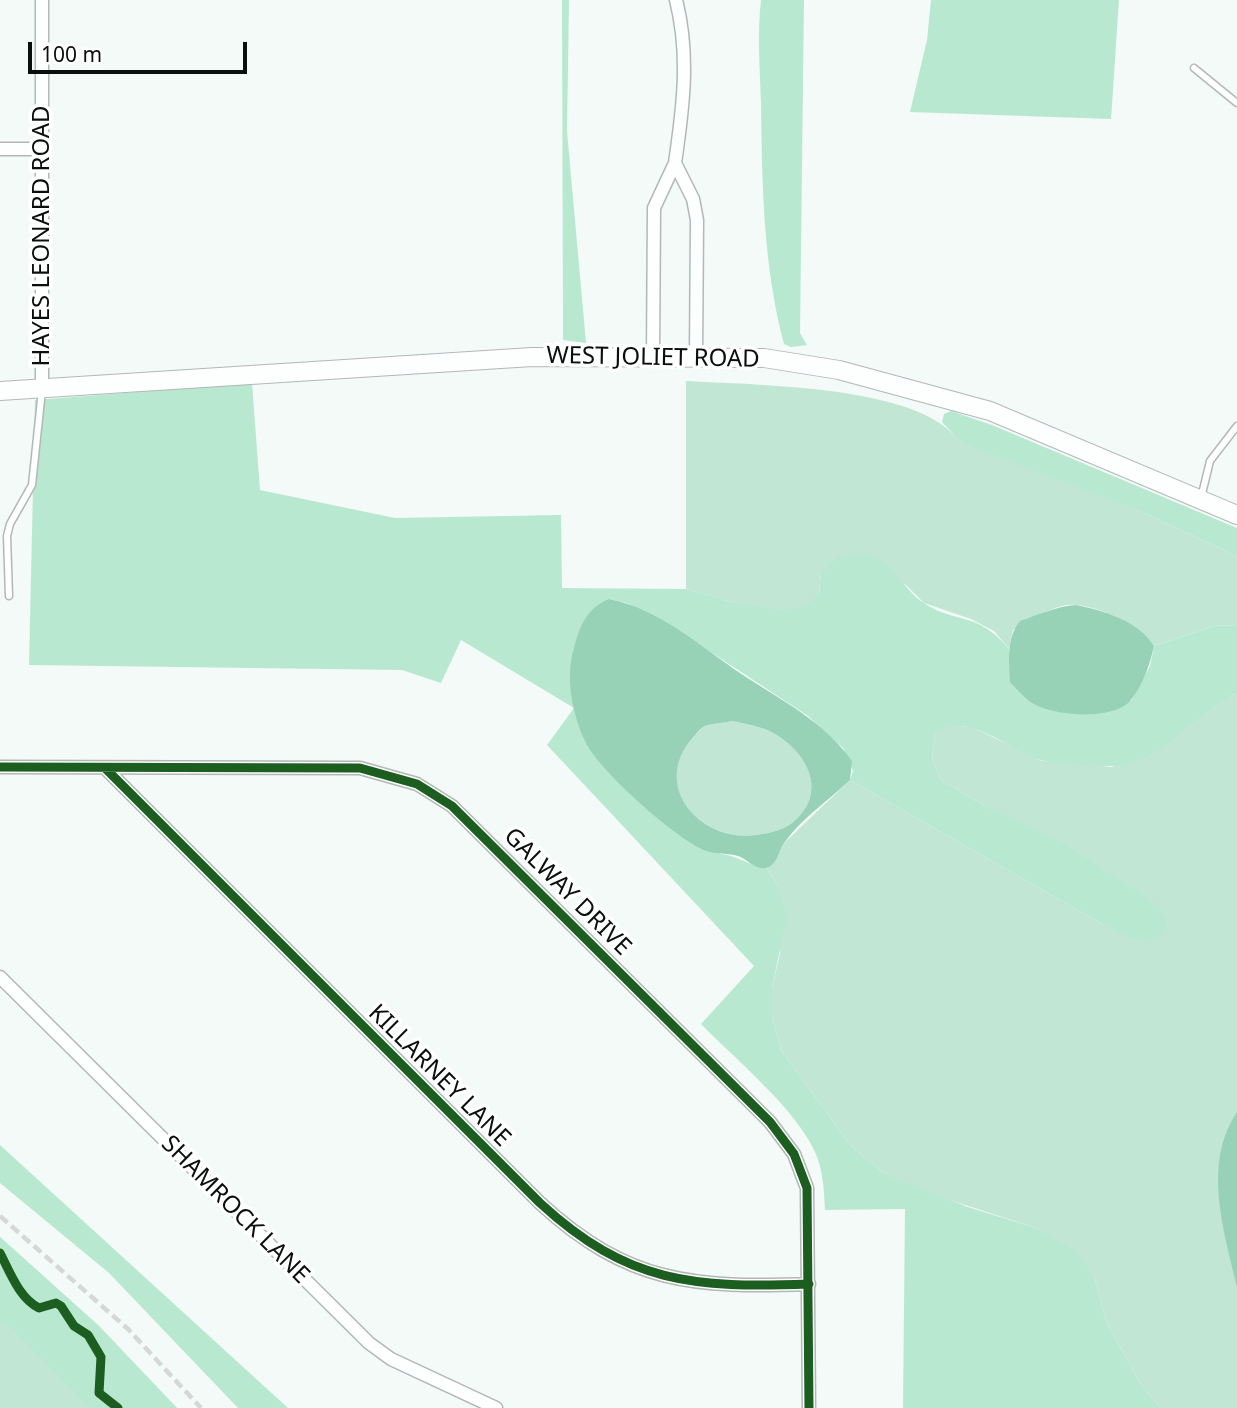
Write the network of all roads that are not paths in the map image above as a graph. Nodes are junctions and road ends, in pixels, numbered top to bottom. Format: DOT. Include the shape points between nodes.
graph roads {
  1 [pos="42,0"];
  2 [pos="676,0"];
  3 [pos="1194,68"];
  4 [pos="1237,103"];
  5 [pos="0,149"];
  6 [pos="42,149"];
  7 [pos="675,163"];
  8 [pos="653,356"];
  9 [pos="696,356"];
  10 [pos="42,388"];
  11 [pos="0,391"];
  12 [pos="1237,426"];
  13 [pos="1200,500"];
  14 [pos="1237,515"];
  15 [pos="9,596"];
  16 [pos="0,767"];
  17 [pos="105,768"];
  18 [pos="0,977"];
  19 [pos="809,1284"];
  20 [pos="496,1408"];
  21 [pos="809,1408"];
  1 -- 6 [label="street, HAYES LEONARD ROAD"];
  2 -- 7 [label="street" via="685,55"];
  3 -- 4 [label="lane"];
  5 -- 6 [label="street"];
  6 -- 10 [label="street, HAYES LEONARD ROAD"];
  7 -- 8 [label="street" via="654,208"];
  7 -- 9 [label="street" via="696,220"];
  8 -- 9 [label="main road, WEST JOLIET ROAD"];
  8 -- 10 [label="main road, WEST JOLIET ROAD" via="532,357"];
  9 -- 13 [label="main road, WEST JOLIET ROAD" via="764,358 914,388 990,411"];
  10 -- 11 [label="main road, WEST JOLIET ROAD"];
  10 -- 15 [label="lane" via="32,485 7,536"];
  12 -- 13 [label="lane" via="1210,461"];
  13 -- 14 [label="main road, WEST JOLIET ROAD"];
  16 -- 17 [label="street, GALWAY DRIVE"];
  17 -- 19 [label="street, KILLARNEY LANE" via="530,1194 587,1243 629,1265 688,1282"];
  17 -- 19 [label="street, GALWAY DRIVE" via="352,768 391,774 441,797 779,1132 794,1154 807,1188"];
  18 -- 20 [label="street, SHAMROCK LANE" via="369,1343 391,1359"];
  19 -- 21 [label="street, GALWAY DRIVE"];
}
